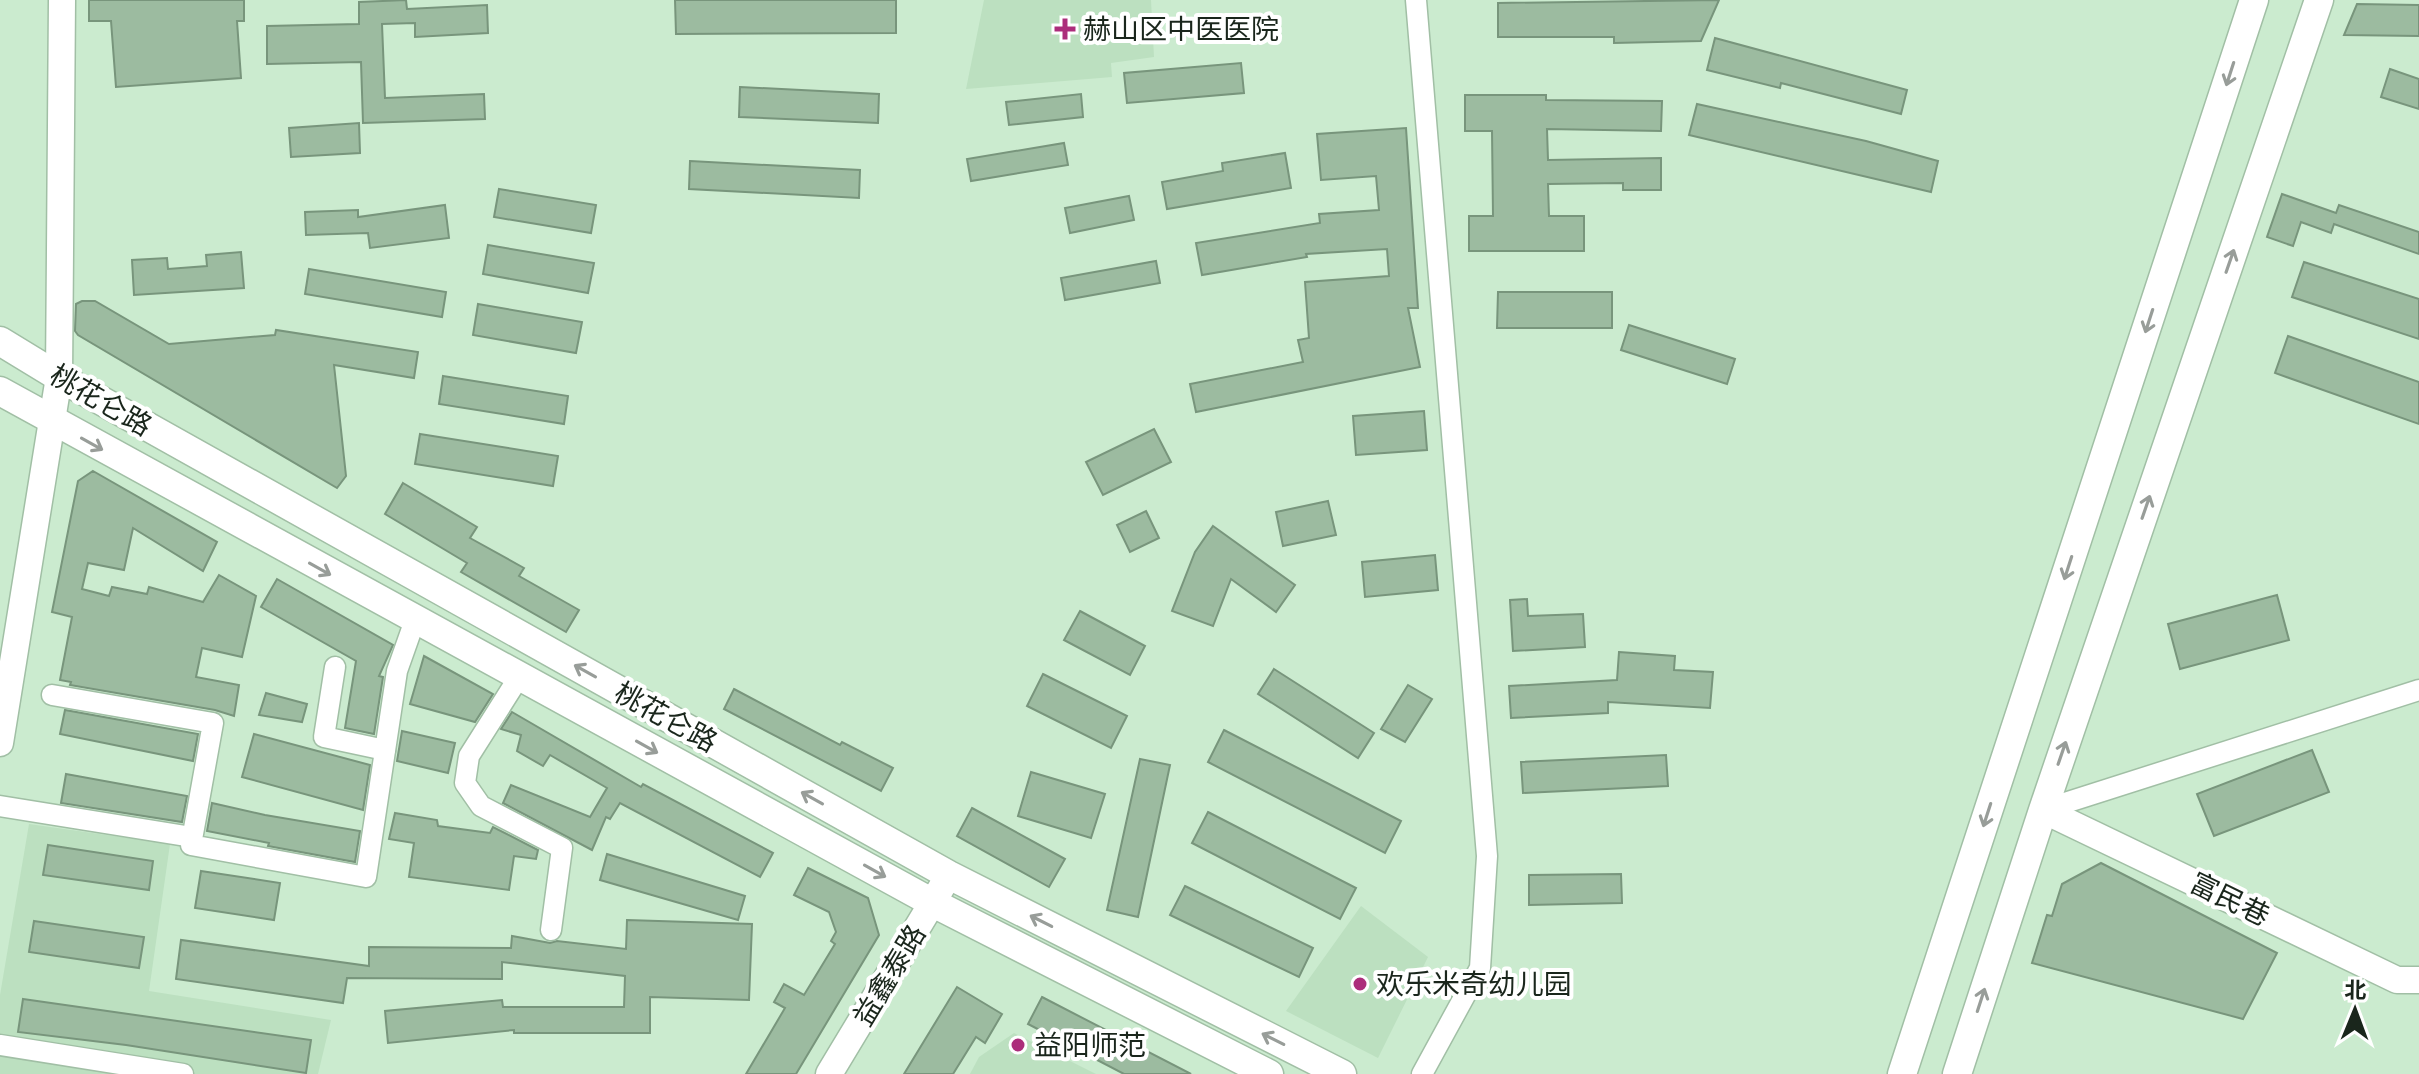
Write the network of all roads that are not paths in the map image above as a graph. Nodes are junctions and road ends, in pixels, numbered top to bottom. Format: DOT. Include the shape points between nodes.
graph roads {
  1 [pos="62,0"];
  2 [pos="1416,0"];
  3 [pos="2254,0"];
  4 [pos="2319,0"];
  5 [pos="0,341"];
  6 [pos="59,377"];
  7 [pos="0,391"];
  8 [pos="52,422"];
  9 [pos="415,620"];
  10 [pos="335,667"];
  11 [pos="519,677"];
  12 [pos="2419,690"];
  13 [pos="52,695"];
  14 [pos="0,743"];
  15 [pos="385,750"];
  16 [pos="0,806"];
  17 [pos="2043,810"];
  18 [pos="192,837"];
  19 [pos="949,875"];
  20 [pos="933,903"];
  21 [pos="551,930"];
  22 [pos="2419,980"];
  23 [pos="0,1045"];
  24 [pos="135,1071"];
  25 [pos="183,1074"];
  26 [pos="829,1074"];
  27 [pos="1269,1074"];
  28 [pos="1342,1074"];
  29 [pos="1422,1074"];
  30 [pos="1902,1074"];
  31 [pos="1957,1074"];
  1 -- 6 [label="street"];
  2 -- 29 [label="street" via="1487,856 1480,968"];
  3 -- 30 [label="main road, one-way"];
  17 -- 4 [label="main road, one-way"];
  5 -- 6 [label="main road, 桃花仑路"];
  6 -- 8 [label="street"];
  19 -- 6 [label="main road, 桃花仑路, one-way"];
  7 -- 8 [label="main road, 桃花仑路"];
  8 -- 9 [label="main road, 桃花仑路, one-way"];
  8 -- 14 [label="street"];
  9 -- 11 [label="main road, 桃花仑路"];
  9 -- 15 [label="street" via="397,671"];
  10 -- 15 [label="street" via="324,737"];
  11 -- 20 [label="main road, 桃花仑路, one-way"];
  11 -- 21 [label="street" via="469,756 465,783 481,806 562,848"];
  12 -- 17 [label="street"];
  13 -- 18 [label="street" via="213,723"];
  15 -- 18 [label="street" via="366,877 191,845"];
  16 -- 18 [label="street"];
  17 -- 22 [label="street, 富民巷" via="2397,980"];
  31 -- 17 [label="main road, one-way"];
  19 -- 20 [label="street, 益鑫泰路"];
  28 -- 19 [label="main road, 桃花仑路, one-way"];
  20 -- 26 [label="street, 益鑫泰路"];
  20 -- 27 [label="main road, 桃花仑路"];
  23 -- 24 [label="street"];
  24 -- 25 [label="street"];
}
